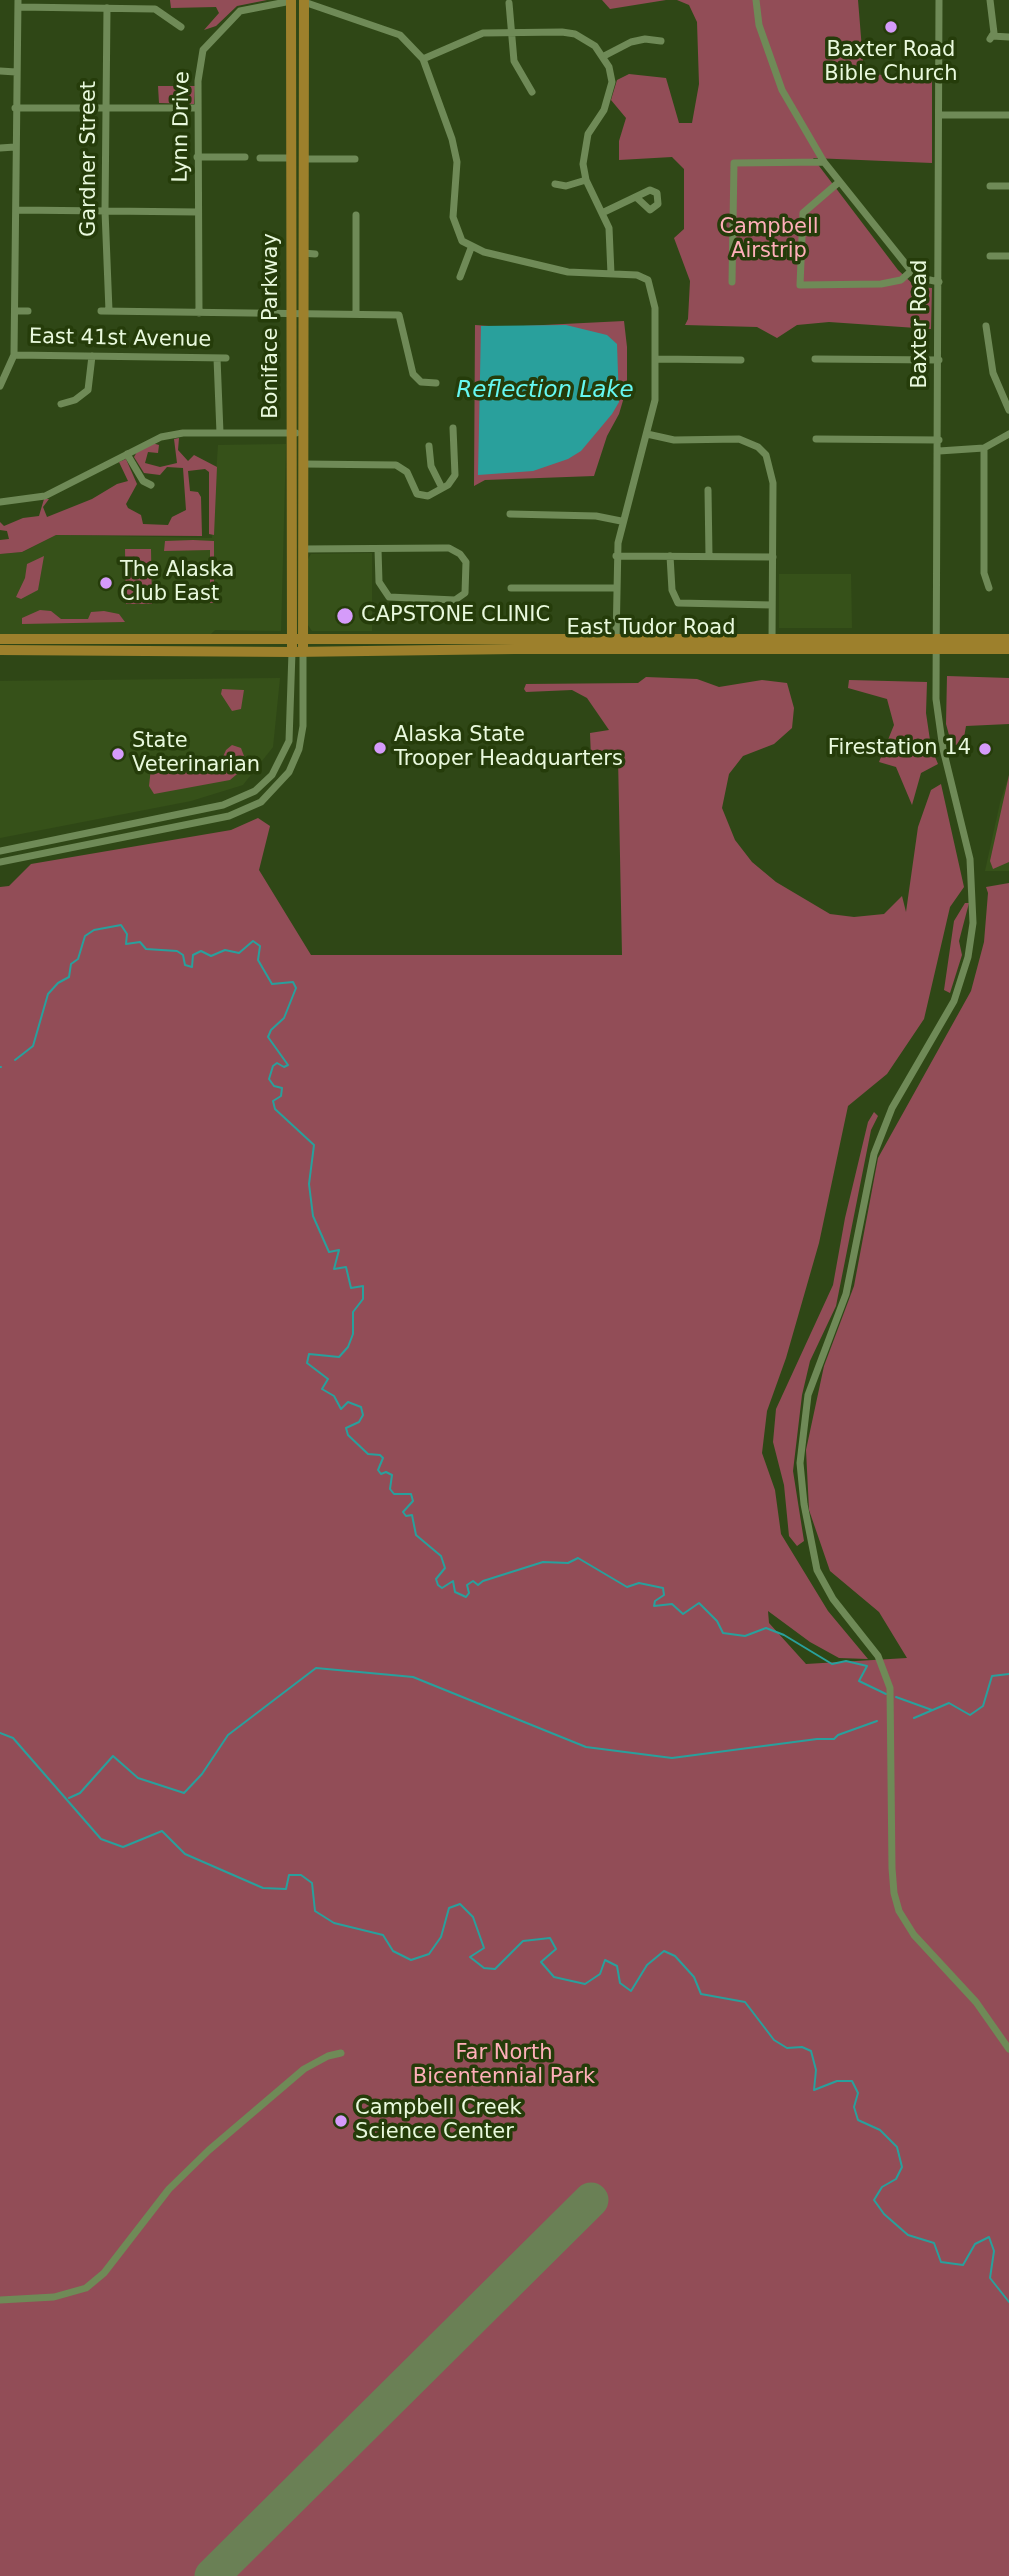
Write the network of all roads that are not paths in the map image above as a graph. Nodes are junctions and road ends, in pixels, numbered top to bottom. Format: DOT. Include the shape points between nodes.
graph roads {
  1 [pos="756,0"];
  2 [pos="939,0"];
  3 [pos="990,0"];
  4 [pos="291,1"];
  5 [pos="304,1"];
  6 [pos="18,4"];
  7 [pos="509,4"];
  8 [pos="107,8"];
  9 [pos="181,27"];
  10 [pos="511,32"];
  11 [pos="1009,37"];
  12 [pos="661,41"];
  13 [pos="604,56"];
  14 [pos="423,60"];
  15 [pos="0,71"];
  16 [pos="16,72"];
  17 [pos="532,92"];
  18 [pos="15,108"];
  19 [pos="108,108"];
  20 [pos="198,108"];
  21 [pos="939,115"];
  22 [pos="1009,116"];
  23 [pos="15,147"];
  24 [pos="0,148"];
  25 [pos="197,157"];
  26 [pos="245,157"];
  27 [pos="260,158"];
  28 [pos="290,158"];
  29 [pos="304,159"];
  30 [pos="355,159"];
  31 [pos="824,162"];
  32 [pos="586,180"];
  33 [pos="839,182"];
  34 [pos="555,184"];
  35 [pos="990,186"];
  36 [pos="1009,186"];
  37 [pos="636,197"];
  38 [pos="16,210"];
  39 [pos="105,211"];
  40 [pos="198,212"];
  41 [pos="602,213"];
  42 [pos="356,215"];
  43 [pos="471,248"];
  44 [pos="303,253"];
  45 [pos="315,254"];
  46 [pos="990,256"];
  47 [pos="1009,256"];
  48 [pos="911,271"];
  49 [pos="611,274"];
  50 [pos="460,277"];
  51 [pos="732,282"];
  52 [pos="939,282"];
  53 [pos="15,310"];
  54 [pos="28,311"];
  55 [pos="199,313"];
  56 [pos="298,313"];
  57 [pos="356,314"];
  58 [pos="986,326"];
  59 [pos="14,355"];
  60 [pos="92,356"];
  61 [pos="217,358"];
  62 [pos="226,358"];
  63 [pos="656,359"];
  64 [pos="815,359"];
  65 [pos="741,360"];
  66 [pos="939,360"];
  67 [pos="436,383"];
  68 [pos="0,386"];
  69 [pos="61,404"];
  70 [pos="1009,410"];
  71 [pos="453,428"];
  72 [pos="220,433"];
  73 [pos="297,433"];
  74 [pos="647,434"];
  75 [pos="1009,435"];
  76 [pos="816,439"];
  77 [pos="939,440"];
  78 [pos="429,446"];
  79 [pos="984,448"];
  80 [pos="939,451"];
  81 [pos="127,454"];
  82 [pos="303,464"];
  83 [pos="151,485"];
  84 [pos="442,488"];
  85 [pos="708,490"];
  86 [pos="0,502"];
  87 [pos="510,514"];
  88 [pos="621,521"];
  89 [pos="303,549"];
  90 [pos="378,549"];
  91 [pos="616,556"];
  92 [pos="670,556"];
  93 [pos="709,556"];
  94 [pos="774,557"];
  95 [pos="511,588"];
  96 [pos="616,588"];
  97 [pos="989,588"];
  98 [pos="772,605"];
  99 [pos="298,638"];
  100 [pos="0,639"];
  101 [pos="1009,639"];
  102 [pos="616,644"];
  103 [pos="772,644"];
  104 [pos="937,644"];
  105 [pos="1009,649"];
  106 [pos="0,650"];
  107 [pos="292,652"];
  108 [pos="303,652"];
  109 [pos="0,851"];
  110 [pos="0,862"];
  111 [pos="1009,2049"];
  112 [pos="341,2053"];
  113 [pos="0,2300"];
  1 -- 31 [label="street" via="759,25 782,90"];
  2 -- 21 [label="street, Baxter Road"];
  3 -- 11 [label="street" via="991,37"];
  4 -- 20 [label="street, Lynn Drive" via="240,11 208,41 198,69"];
  4 -- 28 [label="main road, Boniface Parkway"];
  5 -- 14 [label="street" via="400,35"];
  5 -- 29 [label="main road, Boniface Parkway"];
  6 -- 8 [label="street"];
  6 -- 16 [label="street"];
  7 -- 10 [label="street"];
  8 -- 9 [label="street" via="155,9"];
  8 -- 19 [label="street, Gardner Street"];
  10 -- 13 [label="street" via="575,34"];
  10 -- 14 [label="street" via="473,35"];
  10 -- 17 [label="street" via="514,61"];
  12 -- 13 [label="street" via="631,42"];
  13 -- 32 [label="street" via="612,82 610,97 588,134"];
  14 -- 43 [label="street" via="457,162 456,230"];
  15 -- 16 [label="street"];
  16 -- 18 [label="street"];
  18 -- 19 [label="street"];
  18 -- 23 [label="street"];
  19 -- 20 [label="street"];
  19 -- 39 [label="street, Gardner Street"];
  20 -- 25 [label="street, Lynn Drive"];
  21 -- 22 [label="street"];
  21 -- 52 [label="street, Baxter Road"];
  23 -- 24 [label="street"];
  23 -- 38 [label="street"];
  25 -- 26 [label="street"];
  25 -- 40 [label="street, Lynn Drive"];
  27 -- 28 [label="street"];
  28 -- 56 [label="main road, Boniface Parkway"];
  29 -- 30 [label="street"];
  29 -- 44 [label="main road, Boniface Parkway"];
  31 -- 33 [label="street"];
  31 -- 51 [label="street" via="734,163"];
  32 -- 34 [label="street"];
  32 -- 41 [label="street"];
  33 -- 48 [label="street"];
  33 -- 48 [label="street" via="803,213 800,285 881,284 901,280"];
  35 -- 36 [label="street"];
  37 -- 41 [label="street"];
  38 -- 39 [label="street"];
  38 -- 53 [label="street"];
  39 -- 40 [label="street"];
  39 -- 55 [label="street, Gardner Street" via="105,311"];
  40 -- 55 [label="street, Lynn Drive"];
  41 -- 49 [label="street" via="611,243"];
  42 -- 57 [label="street"];
  43 -- 49 [label="street" via="568,272"];
  43 -- 50 [label="street"];
  44 -- 45 [label="street"];
  44 -- 56 [label="main road, Boniface Parkway"];
  46 -- 47 [label="street"];
  48 -- 52 [label="street" via="921,280"];
  49 -- 63 [label="street" via="648,279 655,308"];
  52 -- 66 [label="street, Baxter Road"];
  53 -- 54 [label="street"];
  53 -- 59 [label="street"];
  55 -- 56 [label="street"];
  56 -- 57 [label="street"];
  56 -- 73 [label="main road, Boniface Parkway"];
  57 -- 67 [label="street" via="399,315 413,374 421,382"];
  58 -- 70 [label="street" via="993,373"];
  59 -- 60 [label="street, East 41st Avenue"];
  59 -- 68 [label="street"];
  60 -- 61 [label="street, East 41st Avenue"];
  60 -- 69 [label="street" via="88,390"];
  61 -- 62 [label="street, East 41st Avenue"];
  61 -- 72 [label="street"];
  63 -- 65 [label="street"];
  63 -- 74 [label="street"];
  64 -- 66 [label="street"];
  66 -- 77 [label="street, Baxter Road"];
  71 -- 84 [label="street" via="455,475"];
  72 -- 73 [label="street"];
  72 -- 81 [label="street" via="161,437"];
  73 -- 82 [label="main road, Boniface Parkway"];
  73 -- 99 [label="main road, Boniface Parkway"];
  74 -- 88 [label="street"];
  74 -- 94 [label="street" via="674,440 739,439 758,447 772,466"];
  75 -- 79 [label="street"];
  76 -- 77 [label="street"];
  77 -- 80 [label="street, Baxter Road"];
  78 -- 84 [label="street" via="430,466"];
  79 -- 80 [label="street"];
  79 -- 97 [label="street" via="984,573"];
  80 -- 104 [label="street, Baxter Road"];
  81 -- 83 [label="street"];
  81 -- 86 [label="street" via="45,496"];
  82 -- 84 [label="street" via="394,465 406,471 421,496"];
  82 -- 89 [label="main road, Boniface Parkway"];
  85 -- 93 [label="street"];
  87 -- 88 [label="street"];
  88 -- 91 [label="street"];
  89 -- 90 [label="street"];
  89 -- 99 [label="main road, Boniface Parkway"];
  90 -- 90 [label="street" via="378,580 384,593 399,600 460,598 466,590 467,567 460,554 447,548"];
  91 -- 92 [label="street"];
  91 -- 96 [label="street"];
  92 -- 93 [label="street"];
  92 -- 98 [label="street" via="672,590 678,603"];
  93 -- 94 [label="street"];
  94 -- 98 [label="street"];
  95 -- 96 [label="street"];
  96 -- 102 [label="street"];
  98 -- 103 [label="street"];
  99 -- 100 [label="main road, East Tudor Road"];
  99 -- 102 [label="main road, East Tudor Road"];
  99 -- 107 [label="main road, Boniface Parkway"];
  99 -- 108 [label="main road, Boniface Parkway"];
  101 -- 104 [label="main road, East Tudor Road"];
  102 -- 103 [label="main road, East Tudor Road"];
  102 -- 108 [label="main road, East Tudor Road"];
  103 -- 104 [label="main road, East Tudor Road"];
  104 -- 105 [label="main road, East Tudor Road"];
  104 -- 111 [label="street, Baxter Road" via="939,731 973,881 969,950 954,1001 880,1135 846,1294 808,1395 800,1463 817,1570 833,1599 878,1656 890,1688 892,1868 899,1911 920,1943 976,2002"];
  106 -- 107 [label="main road, East Tudor Road"];
  107 -- 108 [label="main road, East Tudor Road"];
  107 -- 109 [label="street" via="289,741 272,775 255,791 223,805"];
  108 -- 110 [label="street" via="299,749 289,772 261,802 229,816"];
  112 -- 113 [label="street" via="304,2069 209,2150 169,2189 104,2273 86,2288 54,2297"];
}
